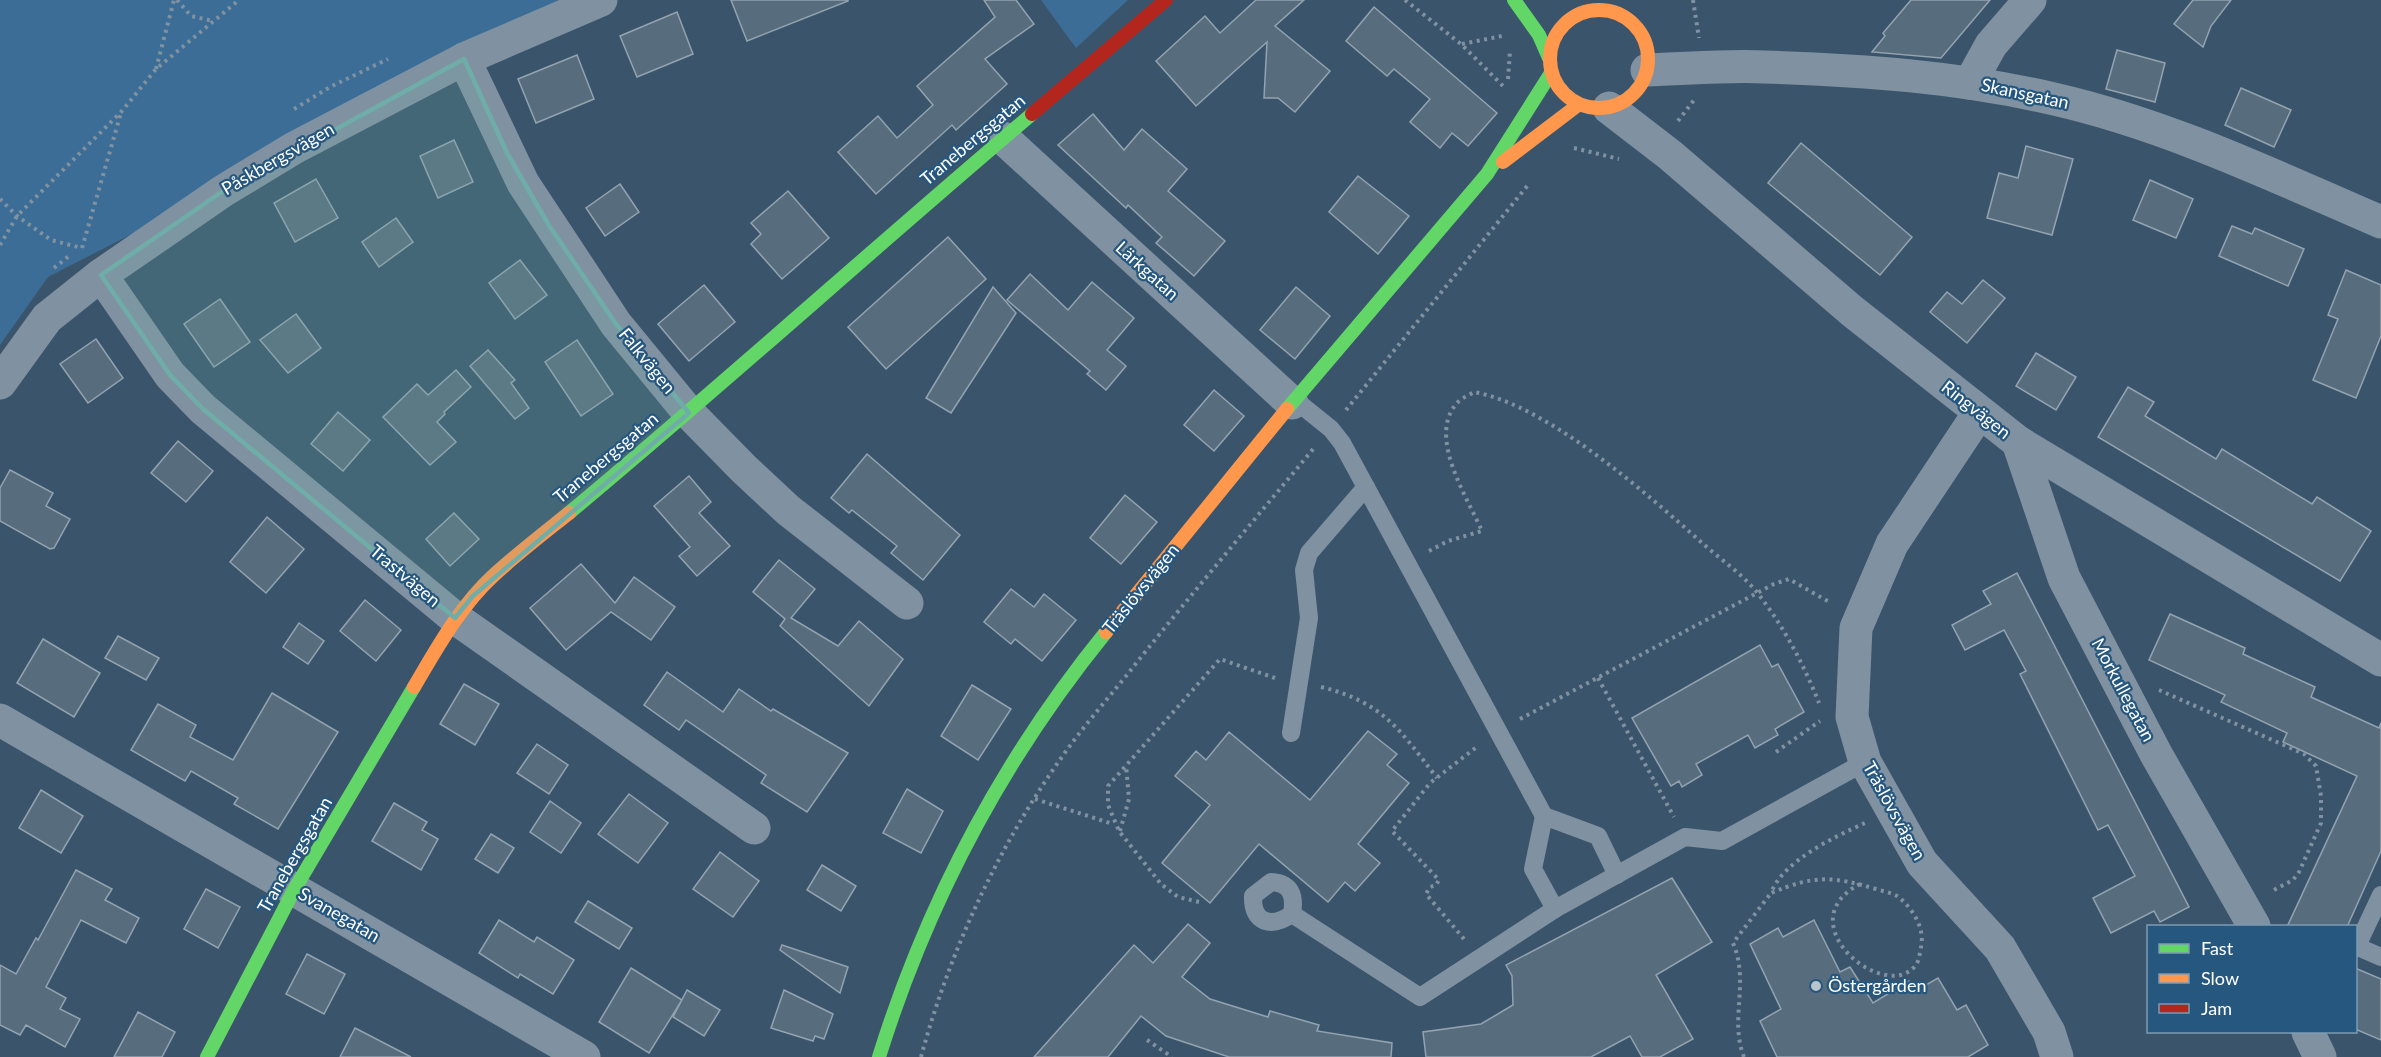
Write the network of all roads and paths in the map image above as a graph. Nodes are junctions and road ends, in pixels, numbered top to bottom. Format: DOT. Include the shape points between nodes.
graph roads {
  1 [pos="175,0"];
  2 [pos="239,0"];
  3 [pos="601,0"];
  4 [pos="1166,0"];
  5 [pos="1405,0"];
  6 [pos="1514,0"];
  7 [pos="1693,0"];
  8 [pos="2030,0"];
  9 [pos="1563,4"];
  10 [pos="1581,13"];
  11 [pos="214,21"];
  12 [pos="1510,34"];
  13 [pos="1461,44"];
  14 [pos="1549,58"];
  15 [pos="464,59"];
  16 [pos="156,69"];
  17 [pos="1700,69"];
  18 [pos="1647,70"];
  19 [pos="1551,73"];
  20 [pos="1971,83"];
  21 [pos="1508,90"];
  22 [pos="1593,106"];
  23 [pos="122,111"];
  24 [pos="1002,138"];
  25 [pos="1656,145"];
  26 [pos="1566,150"];
  27 [pos="1487,174"];
  28 [pos="1533,179"];
  29 [pos="0,199"];
  30 [pos="17,216"];
  31 [pos="2381,222"];
  32 [pos="0,245"];
  33 [pos="101,275"];
  34 [pos="0,383"];
  35 [pos="1294,401"];
  36 [pos="689,412"];
  37 [pos="1979,413"];
  38 [pos="1331,429"];
  39 [pos="2018,442"];
  40 [pos="1366,487"];
  41 [pos="1407,563"];
  42 [pos="1758,593"];
  43 [pos="907,603"];
  44 [pos="1860,617"];
  45 [pos="456,618"];
  46 [pos="2381,660"];
  47 [pos="2114,671"];
  48 [pos="1598,678"];
  49 [pos="1299,683"];
  50 [pos="0,720"];
  51 [pos="1498,731"];
  52 [pos="1291,733"];
  53 [pos="1776,752"];
  54 [pos="1865,762"];
  55 [pos="1126,764"];
  56 [pos="1437,778"];
  57 [pos="1035,800"];
  58 [pos="1893,810"];
  59 [pos="1544,816"];
  60 [pos="1114,824"];
  61 [pos="754,828"];
  62 [pos="1119,831"];
  63 [pos="1685,837"];
  64 [pos="1617,875"];
  65 [pos="1860,884"];
  66 [pos="294,890"];
  67 [pos="1771,893"];
  68 [pos="2381,895"];
  69 [pos="1200,902"];
  70 [pos="1555,909"];
  71 [pos="1292,915"];
  72 [pos="2249,917"];
  73 [pos="2357,948"];
  74 [pos="2381,957"];
  75 [pos="1480,958"];
  76 [pos="2308,1033"];
  77 [pos="1147,1040"];
  78 [pos="207,1057"];
  79 [pos="584,1057"];
  80 [pos="879,1057"];
  81 [pos="921,1057"];
  82 [pos="1172,1057"];
  83 [pos="1744,1057"];
  84 [pos="2057,1057"];
  85 [pos="2320,1057"];
  1 -- 11 [label="path" via="191,16"];
  1 -- 16 [label="path"];
  2 -- 11 [label="path"];
  3 -- 15 [label="street, Påskbergsvägen"];
  4 -- 24 [label="street, Tranebergsgatan"];
  5 -- 13 [label="path"];
  6 -- 14 [label="street" via="1539,35"];
  7 -- 17 [label="path"];
  8 -- 20 [label="street" via="1991,45"];
  9 -- 10 [label="street"];
  10 -- 14 [label="street" via="1563,25"];
  10 -- 18 [label="street" via="1600,10 1631,14 1645,42"];
  11 -- 16 [label="path"];
  12 -- 13 [label="path"];
  13 -- 21 [label="path"];
  14 -- 19 [label="street"];
  15 -- 33 [label="street, Påskbergsvägen" via="294,148 223,191"];
  15 -- 36 [label="street, Falkvägen" via="507,153 548,224 616,324"];
  16 -- 23 [label="path"];
  17 -- 18 [label="street, Skansgatan"];
  17 -- 20 [label="street, Skansgatan" via="1763,67"];
  17 -- 25 [label="path" via="1698,95"];
  18 -- 22 [label="street" via="1629,98"];
  19 -- 22 [label="street" via="1561,92"];
  19 -- 27 [label="street, Träslövsvägen"];
  20 -- 31 [label="street, Skansgatan" via="2054,99 2165,131"];
  22 -- 25 [label="street, Ringvägen"];
  22 -- 27 [label="street, Träslövsvägen"];
  23 -- 30 [label="path"];
  23 -- 30 [label="path" via="82,248 51,240"];
  24 -- 35 [label="street, Lärkgatan"];
  24 -- 36 [label="street, Tranebergsgatan"];
  25 -- 26 [label="path" via="1638,162 1574,148"];
  25 -- 37 [label="street, Ringvägen"];
  27 -- 35 [label="street, Träslövsvägen"];
  28 -- 38 [label="path"];
  29 -- 30 [label="path"];
  30 -- 32 [label="path"];
  33 -- 34 [label="street, Påskbergsvägen" via="47,318"];
  33 -- 45 [label="street, Trastvägen" via="185,392"];
  35 -- 38 [label="lane"];
  35 -- 80 [label="street, Träslövsvägen" via="1092,649 1011,762 932,912 901,987"];
  36 -- 43 [label="street, Falkvägen" via="789,510"];
  36 -- 45 [label="street, Tranebergsgatan" via="494,575"];
  37 -- 39 [label="street, Ringvägen"];
  37 -- 44 [label="street, Träslövsvägen" via="1892,544"];
  38 -- 40 [label="lane"];
  38 -- 57 [label="path" via="1172,618 1064,754"];
  39 -- 46 [label="street, Ringvägen"];
  39 -- 47 [label="street, Morkullegatan" via="2064,578"];
  40 -- 41 [label="lane"];
  40 -- 49 [label="lane" via="1309,553 1304,570 1309,618"];
  41 -- 42 [label="path" via="1448,541 1482,531 1448,456 1445,437 1457,402 1474,393 1491,395 1562,432 1636,485"];
  41 -- 51 [label="lane"];
  42 -- 44 [label="path" via="1789,579"];
  42 -- 48 [label="path"];
  42 -- 53 [label="path" via="1787,637 1823,712 1821,721"];
  44 -- 54 [label="street, Träslövsvägen" via="1856,628 1852,717"];
  45 -- 61 [label="street, Trastvägen"];
  45 -- 66 [label="street, Tranebergsgatan"];
  47 -- 72 [label="street, Morkullegatan"];
  47 -- 72 [label="path" via="2304,754 2316,766 2321,822 2299,872"];
  48 -- 51 [label="path"];
  48 -- 63 [label="path"];
  49 -- 52 [label="lane"];
  49 -- 55 [label="path" via="1220,659"];
  49 -- 56 [label="path" via="1368,702 1390,720"];
  50 -- 66 [label="street, Svanegatan"];
  51 -- 56 [label="path"];
  51 -- 59 [label="lane"];
  54 -- 58 [label="street, Träslövsvägen"];
  54 -- 63 [label="lane" via="1722,841"];
  55 -- 60 [label="path" via="1108,786 1106,795"];
  55 -- 62 [label="path" via="1129,799"];
  56 -- 75 [label="path" via="1392,831 1439,880 1426,894"];
  57 -- 60 [label="path"];
  57 -- 81 [label="path" via="972,916 933,1011"];
  58 -- 67 [label="path" via="1791,864"];
  58 -- 84 [label="street, Träslövsvägen" via="1922,863 2000,948 2049,1032"];
  59 -- 64 [label="lane" via="1598,837"];
  59 -- 70 [label="lane" via="1533,869"];
  60 -- 62 [label="path"];
  62 -- 69 [label="path" via="1161,884 1178,897"];
  63 -- 64 [label="lane"];
  64 -- 70 [label="lane"];
  65 -- 65 [label="path" via="1898,896 1911,908 1922,942 1917,964 1905,974 1887,975 1865,968 1835,936 1832,922 1836,907 1844,892"];
  65 -- 67 [label="path" via="1819,879 1800,881"];
  66 -- 78 [label="street, Tranebergsgatan"];
  66 -- 79 [label="street, Svanegatan"];
  67 -- 83 [label="path" via="1733,943 1741,966 1739,1029"];
  68 -- 73 [label="lane"];
  70 -- 75 [label="lane"];
  71 -- 75 [label="lane" via="1420,997"];
  73 -- 74 [label="lane"];
  76 -- 85 [label="street"];
  77 -- 82 [label="path"];
}
